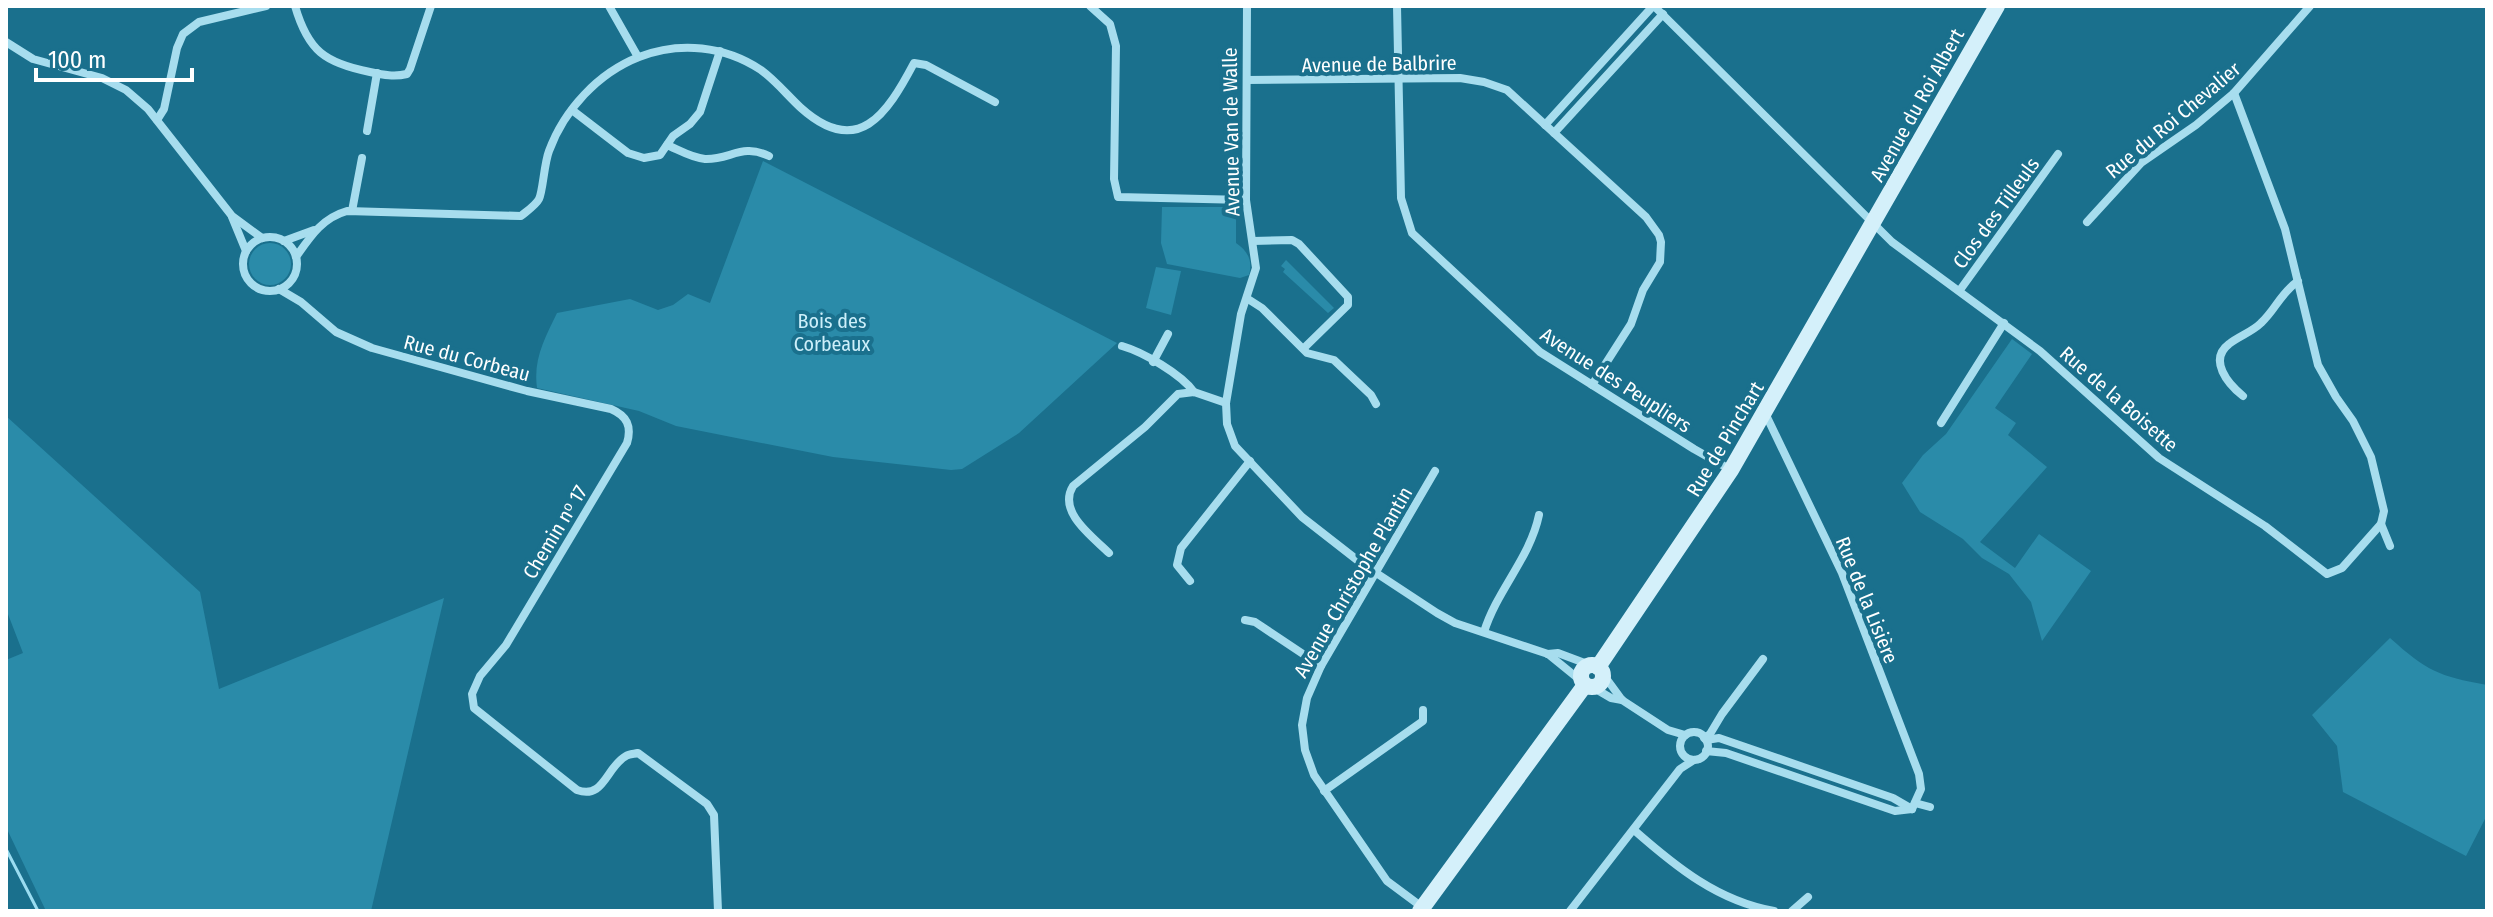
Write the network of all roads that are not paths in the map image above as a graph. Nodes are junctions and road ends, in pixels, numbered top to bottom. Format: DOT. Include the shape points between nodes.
graph roads {
  1 [pos="266,6"];
  2 [pos="295,6"];
  3 [pos="431,6"];
  4 [pos="609,6"];
  5 [pos="1090,6"];
  6 [pos="1247,6"];
  7 [pos="1397,6"];
  8 [pos="1997,6"];
  9 [pos="2310,6"];
  10 [pos="1658,8"];
  11 [pos="6,42"];
  12 [pos="720,51"];
  13 [pos="638,57"];
  14 [pos="1600,63"];
  15 [pos="1609,72"];
  16 [pos="377,73"];
  17 [pos="1247,80"];
  18 [pos="1399,80"];
  19 [pos="2234,93"];
  20 [pos="995,102"];
  21 [pos="572,110"];
  22 [pos="157,120"];
  23 [pos="1545,125"];
  24 [pos="367,131"];
  25 [pos="1554,133"];
  26 [pos="667,145"];
  27 [pos="2058,154"];
  28 [pos="769,156"];
  29 [pos="362,158"];
  30 [pos="1246,200"];
  31 [pos="352,211"];
  32 [pos="232,216"];
  33 [pos="2087,222"];
  34 [pos="1873,224"];
  35 [pos="315,230"];
  36 [pos="262,238"];
  37 [pos="284,241"];
  38 [pos="1253,241"];
  39 [pos="246,251"];
  40 [pos="296,257"];
  41 [pos="292,280"];
  42 [pos="2298,281"];
  43 [pos="279,289"];
  44 [pos="1960,290"];
  45 [pos="1248,299"];
  46 [pos="301,302"];
  47 [pos="2004,323"];
  48 [pos="1168,334"];
  49 [pos="1122,346"];
  50 [pos="1304,348"];
  51 [pos="1153,362"];
  52 [pos="1592,385"];
  53 [pos="1194,392"];
  54 [pos="2243,396"];
  55 [pos="1226,403"];
  56 [pos="1376,404"];
  57 [pos="1765,413"];
  58 [pos="1941,423"];
  59 [pos="629,427"];
  60 [pos="1250,461"];
  61 [pos="1731,470"];
  62 [pos="1435,471"];
  63 [pos="1539,515"];
  64 [pos="2381,524"];
  65 [pos="2390,546"];
  66 [pos="1109,553"];
  67 [pos="1376,573"];
  68 [pos="1190,581"];
  69 [pos="1245,620"];
  70 [pos="1484,632"];
  71 [pos="1548,654"];
  72 [pos="1763,659"];
  73 [pos="1321,666"];
  74 [pos="1592,677"];
  75 [pos="1622,700"];
  76 [pos="1423,710"];
  77 [pos="1716,722"];
  78 [pos="1668,730"];
  79 [pos="1685,735"];
  80 [pos="1703,737"];
  81 [pos="1719,738"];
  82 [pos="1680,744"];
  83 [pos="1706,751"];
  84 [pos="1683,754"];
  85 [pos="1694,760"];
  86 [pos="1680,769"];
  87 [pos="1324,791"];
  88 [pos="1913,806"];
  89 [pos="1930,807"];
  90 [pos="1634,830"];
  91 [pos="1808,897"];
  92 [pos="1422,909"];
  93 [pos="718,911"];
  94 [pos="1570,911"];
  95 [pos="1774,911"];
  96 [pos="1792,911"];
  1 -- 22 [label="street" via="199,22 183,34"];
  2 -- 16 [label="street" via="302,30 321,55"];
  3 -- 16 [label="street" via="407,74"];
  4 -- 13 [label="street"];
  5 -- 30 [label="street" via="1110,24 1116,46 1118,197"];
  6 -- 17 [label="street, Avenue Van de Walle"];
  7 -- 18 [label="street, Avenue des Peupliers"];
  8 -- 34 [label="main road, Avenue du Roi Albert"];
  9 -- 19 [label="street, Rue du Roi Chevalier"];
  10 -- 14 [label="street"];
  10 -- 15 [label="street"];
  10 -- 34 [label="street, Rue de la Boisette"];
  11 -- 22 [label="street, Rue du Corbeau" via="33,59 115,84"];
  12 -- 13 [label="street" via="682,48"];
  12 -- 20 [label="street" via="760,69 801,108 846,132 860,130 889,106 914,63"];
  12 -- 26 [label="street" via="700,112"];
  13 -- 21 [label="street" via="590,88"];
  14 -- 15 [label="street"];
  14 -- 23 [label="street"];
  15 -- 25 [label="street"];
  16 -- 24 [label="street"];
  17 -- 18 [label="street, Avenue de Balbrire"];
  17 -- 30 [label="street, Avenue Van de Walle"];
  18 -- 23 [label="street, Avenue de Balbrire" via="1484,82 1507,90"];
  18 -- 52 [label="street, Avenue des Peupliers" via="1401,198 1412,233 1540,352"];
  19 -- 33 [label="street, Rue du Roi Chevalier" via="2141,163"];
  19 -- 42 [label="street" via="2285,229"];
  21 -- 26 [label="street" via="633,156 660,155"];
  21 -- 31 [label="street" via="548,153 539,199 521,216"];
  22 -- 32 [label="street, Rue du Corbeau"];
  23 -- 25 [label="street, Avenue de Balbrire"];
  25 -- 52 [label="street, Avenue de Balbrire" via="1646,217 1661,242 1660,262 1631,324"];
  26 -- 28 [label="street" via="705,159 740,150"];
  27 -- 44 [label="street, Clos des Tilleuls"];
  29 -- 31 [label="street"];
  30 -- 38 [label="street, Avenue Van de Walle"];
  31 -- 35 [label="street" via="334,215"];
  32 -- 36 [label="street, Rue du Corbeau"];
  32 -- 39 [label="street, Rue du Corbeau"];
  34 -- 44 [label="street, Rue de la Boisette"];
  34 -- 57 [label="main road, Rue de Pinchart"];
  35 -- 37 [label="street"];
  35 -- 40 [label="street"];
  36 -- 37 [label="street, Rue du Corbeau"];
  36 -- 39 [label="street"];
  37 -- 40 [label="street"];
  38 -- 45 [label="street, Avenue Van de Walle" via="1256,268"];
  38 -- 50 [label="street" via="1299,244 1348,297 1348,305"];
  39 -- 43 [label="street, Rue du Corbeau" via="248,280 266,291"];
  40 -- 41 [label="street"];
  41 -- 43 [label="street"];
  41 -- 46 [label="street, Rue du Corbeau"];
  42 -- 54 [label="street" via="2258,327 2223,350 2223,372"];
  42 -- 64 [label="street" via="2318,365 2371,457 2384,511"];
  43 -- 46 [label="street, Rue du Corbeau"];
  44 -- 47 [label="street, Rue de la Boisette"];
  45 -- 50 [label="street"];
  45 -- 55 [label="street, Avenue Van de Walle"];
  46 -- 59 [label="street, Rue du Corbeau" via="336,332 372,348 611,409"];
  47 -- 58 [label="street"];
  47 -- 64 [label="street, Rue de la Boisette" via="2159,458 2265,526 2327,574 2342,568"];
  48 -- 51 [label="street"];
  49 -- 51 [label="street"];
  50 -- 56 [label="street" via="1334,360"];
  51 -- 53 [label="street"];
  52 -- 61 [label="street, Avenue des Peupliers"];
  53 -- 55 [label="street"];
  53 -- 66 [label="street" via="1178,394 1070,491 1075,517"];
  55 -- 60 [label="street, Avenue Van de Walle" via="1230,435"];
  57 -- 61 [label="main road, Rue de Pinchart"];
  57 -- 88 [label="street, Rue de la Lisière" via="1842,573 1919,774 1921,789"];
  59 -- 93 [label="street, Chemin nᵒ 17" via="624,448 502,650 480,676 472,694 474,708 577,790 597,791 624,757 638,753 707,804 714,815"];
  60 -- 67 [label="street, Avenue Van de Walle" via="1302,517"];
  60 -- 68 [label="street" via="1181,548 1177,565"];
  61 -- 74 [label="main road, Rue de Pinchart"];
  62 -- 67 [label="street, Avenue Christophe Plantin"];
  63 -- 70 [label="street" via="1534,538 1491,608"];
  64 -- 65 [label="street"];
  67 -- 70 [label="street, Avenue Van de Walle" via="1437,613"];
  67 -- 73 [label="street, Avenue Christophe Plantin"];
  69 -- 73 [label="street"];
  70 -- 71 [label="street, Avenue Van de Walle"];
  71 -- 74 [label="street, Avenue Van de Walle"];
  71 -- 74 [label="street, Avenue Van de Walle" via="1558,653"];
  72 -- 77 [label="street"];
  73 -- 87 [label="street, Avenue Christophe Plantin" via="1302,725 1305,750"];
  74 -- 75 [label="street"];
  74 -- 75 [label="street" via="1611,698"];
  74 -- 92 [label="main road, Rue de Pinchart"];
  75 -- 78 [label="street"];
  76 -- 87 [label="street" via="1423,721"];
  77 -- 80 [label="street"];
  77 -- 81 [label="street"];
  78 -- 79 [label="street"];
  78 -- 82 [label="street"];
  79 -- 80 [label="street"];
  79 -- 82 [label="street"];
  80 -- 81 [label="street"];
  80 -- 83 [label="street"];
  81 -- 88 [label="street"];
  82 -- 84 [label="street"];
  83 -- 85 [label="street"];
  83 -- 88 [label="street" via="1726,753 1895,811"];
  84 -- 85 [label="street"];
  84 -- 86 [label="street"];
  85 -- 86 [label="street"];
  86 -- 90 [label="street"];
  87 -- 92 [label="street, Avenue Christophe Plantin" via="1387,881"];
  88 -- 89 [label="street"];
  90 -- 94 [label="street"];
  90 -- 95 [label="street" via="1686,874 1748,905"];
  91 -- 96 [label="street"];
}
